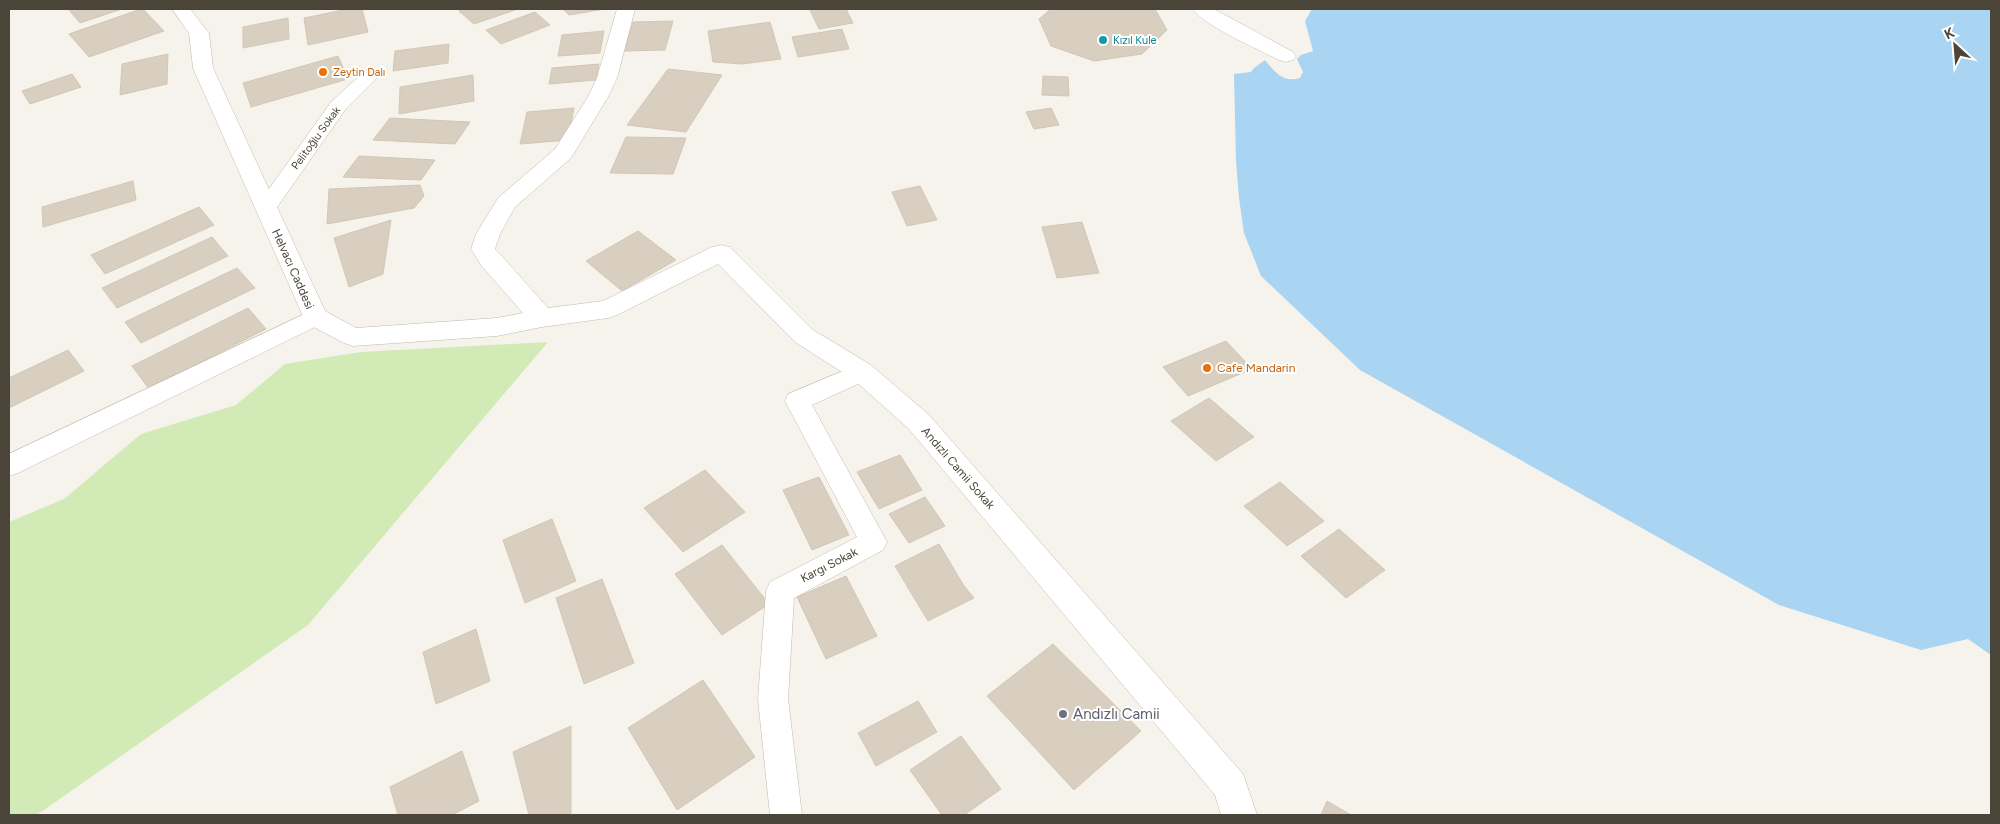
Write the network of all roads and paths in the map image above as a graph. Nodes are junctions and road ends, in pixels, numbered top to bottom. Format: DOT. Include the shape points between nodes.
graph roads {
  1 [pos="181,9"];
  2 [pos="626,9"];
  3 [pos="1202,9"];
  4 [pos="1286,56"];
  5 [pos="372,74"];
  6 [pos="266,208"];
  7 [pos="608,309"];
  8 [pos="315,317"];
  9 [pos="542,318"];
  10 [pos="862,372"];
  11 [pos="9,466"];
  12 [pos="786,815"];
  13 [pos="1239,815"];
  1 -- 6 [label="street, Helvacı Caddesi" via="199,33 203,68"];
  2 -- 9 [label="street" via="607,78 598,97 564,153 506,204 483,249"];
  3 -- 4 [label="street"];
  5 -- 6 [label="lane, Pelitoğlu Sokak" via="338,106"];
  6 -- 8 [label="street, Helvacı Caddesi"];
  7 -- 9 [label="street, Helvacı Caddesi"];
  7 -- 10 [label="street, Andızlı Camii Sokak" via="721,253 804,336"];
  8 -- 9 [label="street, Helvacı Caddesi" via="353,337 497,327"];
  8 -- 11 [label="lane"];
  10 -- 12 [label="lane, Kargı Sokak" via="797,402 873,542 780,591 774,699"];
  10 -- 13 [label="street, Andızlı Camii Sokak" via="919,422 1230,786"];
}
